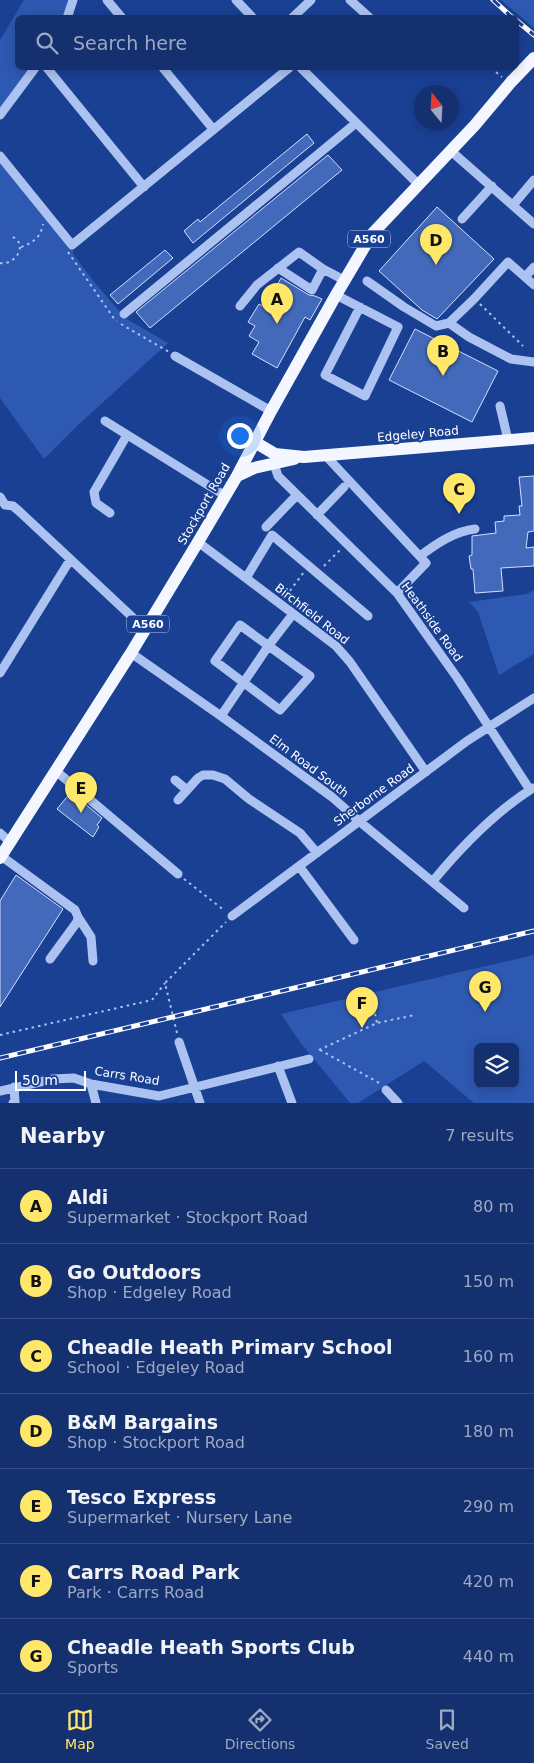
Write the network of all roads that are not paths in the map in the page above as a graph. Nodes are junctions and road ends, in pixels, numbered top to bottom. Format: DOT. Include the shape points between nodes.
graph roads {
  1 [pos="73,0"];
  2 [pos="107,0"];
  3 [pos="236,0"];
  4 [pos="311,0"];
  5 [pos="350,0"];
  6 [pos="68,15"];
  7 [pos="120,15"];
  8 [pos="250,15"];
  9 [pos="295,15"];
  10 [pos="367,15"];
  11 [pos="531,61"];
  12 [pos="34,70"];
  13 [pos="49,70"];
  14 [pos="165,70"];
  15 [pos="287,70"];
  16 [pos="303,70"];
  17 [pos="0,116"];
  18 [pos="356,123"];
  19 [pos="213,129"];
  20 [pos="451,151"];
  21 [pos="0,156"];
  22 [pos="418,184"];
  23 [pos="533,184"];
  24 [pos="492,186"];
  25 [pos="144,187"];
  26 [pos="513,205"];
  27 [pos="462,219"];
  28 [pos="534,224"];
  29 [pos="534,267"];
  30 [pos="278,268"];
  31 [pos="323,269"];
  32 [pos="525,277"];
  33 [pos="344,280"];
  34 [pos="367,281"];
  35 [pos="534,285"];
  36 [pos="336,295"];
  37 [pos="240,306"];
  38 [pos="360,307"];
  39 [pos="124,314"];
  40 [pos="448,323"];
  41 [pos="175,356"];
  42 [pos="534,362"];
  43 [pos="500,406"];
  44 [pos="271,411"];
  45 [pos="104,421"];
  46 [pos="128,435"];
  47 [pos="534,438"];
  48 [pos="508,440"];
  49 [pos="251,448"];
  50 [pos="266,450"];
  51 [pos="326,456"];
  52 [pos="304,457"];
  53 [pos="275,468"];
  54 [pos="237,476"];
  55 [pos="344,487"];
  56 [pos="297,495"];
  57 [pos="224,496"];
  58 [pos="2,503"];
  59 [pos="110,513"];
  60 [pos="317,515"];
  61 [pos="266,527"];
  62 [pos="475,529"];
  63 [pos="198,542"];
  64 [pos="420,556"];
  65 [pos="70,560"];
  66 [pos="246,578"];
  67 [pos="397,592"];
  68 [pos="293,614"];
  69 [pos="368,616"];
  70 [pos="145,630"];
  71 [pos="269,645"];
  72 [pos="131,653"];
  73 [pos="0,673"];
  74 [pos="244,682"];
  75 [pos="534,698"];
  76 [pos="221,716"];
  77 [pos="489,726"];
  78 [pos="56,771"];
  79 [pos="426,772"];
  80 [pos="175,780"];
  81 [pos="532,789"];
  82 [pos="187,790"];
  83 [pos="178,800"];
  84 [pos="358,821"];
  85 [pos="0,833"];
  86 [pos="10,842"];
  87 [pos="318,853"];
  88 [pos="1,857"];
  89 [pos="299,866"];
  90 [pos="178,874"];
  91 [pos="433,881"];
  92 [pos="464,908"];
  93 [pos="78,916"];
  94 [pos="232,916"];
  95 [pos="354,940"];
  96 [pos="50,958"];
  97 [pos="93,961"];
  98 [pos="179,1042"];
  99 [pos="309,1059"];
  100 [pos="278,1066"];
  101 [pos="91,1084"];
  102 [pos="14,1087"];
  103 [pos="195,1087"];
  104 [pos="0,1090"];
  105 [pos="386,1090"];
  106 [pos="14,1102"];
  107 [pos="96,1103"];
  108 [pos="200,1103"];
  109 [pos="292,1103"];
  110 [pos="398,1103"];
  1 -- 6 [label="street"];
  2 -- 7 [label="street"];
  3 -- 8 [label="street"];
  4 -- 9 [label="street"];
  5 -- 10 [label="street"];
  11 -- 20 [label="main road, Stockport Road / A560"];
  12 -- 17 [label="street"];
  13 -- 25 [label="street"];
  14 -- 19 [label="street"];
  15 -- 19 [label="street"];
  16 -- 18 [label="street"];
  18 -- 22 [label="street"];
  18 -- 39 [label="street"];
  19 -- 25 [label="street"];
  20 -- 22 [label="main road, Stockport Road / A560"];
  20 -- 24 [label="street"];
  21 -- 25 [label="street" via="72,245"];
  22 -- 33 [label="main road, Stockport Road / A560" via="372,234"];
  23 -- 26 [label="street"];
  24 -- 26 [label="street"];
  24 -- 27 [label="street"];
  26 -- 28 [label="street"];
  29 -- 32 [label="street"];
  30 -- 31 [label="street" via="299,252"];
  30 -- 31 [label="street" via="312,290"];
  30 -- 37 [label="street" via="257,285"];
  31 -- 33 [label="street"];
  32 -- 35 [label="street"];
  32 -- 40 [label="street" via="508,262"];
  33 -- 36 [label="main road, Stockport Road / A560"];
  34 -- 40 [label="street" via="436,326"];
  36 -- 38 [label="street"];
  36 -- 44 [label="main road, Stockport Road / A560"];
  38 -- 38 [label="street" via="398,327 365,396 325,374"];
  40 -- 42 [label="street" via="511,359"];
  41 -- 44 [label="street"];
  43 -- 48 [label="street"];
  44 -- 49 [label="main road, Stockport Road / A560"];
  44 -- 50 [label="main road, A560" via="273,421 264,439"];
  45 -- 46 [label="street"];
  46 -- 57 [label="street"];
  46 -- 59 [label="street" via="94,492 96,502"];
  47 -- 48 [label="main road, Edgeley Road"];
  48 -- 51 [label="main road, Edgeley Road"];
  49 -- 50 [label="main road, Edgeley Road" via="258,444"];
  49 -- 53 [label="main road"];
  49 -- 54 [label="main road, Stockport Road / A560"];
  50 -- 52 [label="main road, Edgeley Road"];
  51 -- 52 [label="main road, Edgeley Road"];
  51 -- 64 [label="street"];
  52 -- 53 [label="main road, Edgeley Road"];
  53 -- 54 [label="main road, Edgeley Road" via="254,468"];
  53 -- 56 [label="street, Heathside Road"];
  54 -- 57 [label="main road, Stockport Road / A560"];
  55 -- 60 [label="street"];
  56 -- 60 [label="street, Heathside Road"];
  56 -- 61 [label="street"];
  57 -- 63 [label="main road, Stockport Road / A560"];
  58 -- 65 [label="street" via="13,506"];
  60 -- 67 [label="street, Heathside Road"];
  62 -- 64 [label="street" via="458,533"];
  63 -- 66 [label="street, Birchfield Road"];
  63 -- 70 [label="main road, Stockport Road / A560"];
  64 -- 67 [label="street" via="426,563"];
  65 -- 70 [label="street"];
  65 -- 73 [label="street"];
  66 -- 68 [label="street, Birchfield Road"];
  66 -- 69 [label="street" via="272,535"];
  67 -- 77 [label="street, Heathside Road"];
  68 -- 71 [label="street"];
  68 -- 79 [label="street, Birchfield Road" via="336,646 350,662"];
  70 -- 72 [label="main road, Stockport Road / A560"];
  71 -- 74 [label="street"];
  71 -- 74 [label="street" via="240,625 214,661"];
  71 -- 74 [label="street" via="310,676 280,710"];
  72 -- 76 [label="street, Elm Road South"];
  72 -- 78 [label="main road, Stockport Road / A560"];
  74 -- 76 [label="street"];
  75 -- 77 [label="street, Sherborne Road"];
  76 -- 84 [label="street, Elm Road South" via="332,797"];
  77 -- 79 [label="street, Sherborne Road"];
  77 -- 81 [label="street, Heathside Road"];
  78 -- 86 [label="main road, Stockport Road / A560"];
  78 -- 90 [label="street"];
  79 -- 84 [label="street, Sherborne Road"];
  80 -- 82 [label="street"];
  81 -- 91 [label="street" via="462,847"];
  82 -- 83 [label="street"];
  82 -- 87 [label="street" via="203,775 225,779 300,833"];
  84 -- 87 [label="street, Sherborne Road"];
  84 -- 91 [label="street, Elm Road South"];
  85 -- 86 [label="street"];
  86 -- 88 [label="main road, Stockport Road / A560"];
  87 -- 89 [label="street, Sherborne Road"];
  88 -- 93 [label="street" via="75,910"];
  89 -- 94 [label="street, Sherborne Road"];
  89 -- 95 [label="street"];
  91 -- 92 [label="street, Elm Road South"];
  93 -- 96 [label="street"];
  93 -- 97 [label="street" via="91,937"];
  98 -- 103 [label="street"];
  99 -- 100 [label="street, Carrs Road"];
  100 -- 103 [label="street, Carrs Road"];
  100 -- 109 [label="street"];
  101 -- 102 [label="street, Carrs Road" via="74,1078 53,1078"];
  101 -- 103 [label="street, Carrs Road" via="159,1096"];
  101 -- 107 [label="street"];
  102 -- 104 [label="street, Carrs Road"];
  102 -- 106 [label="street"];
  103 -- 108 [label="street"];
  105 -- 110 [label="street"];
}
